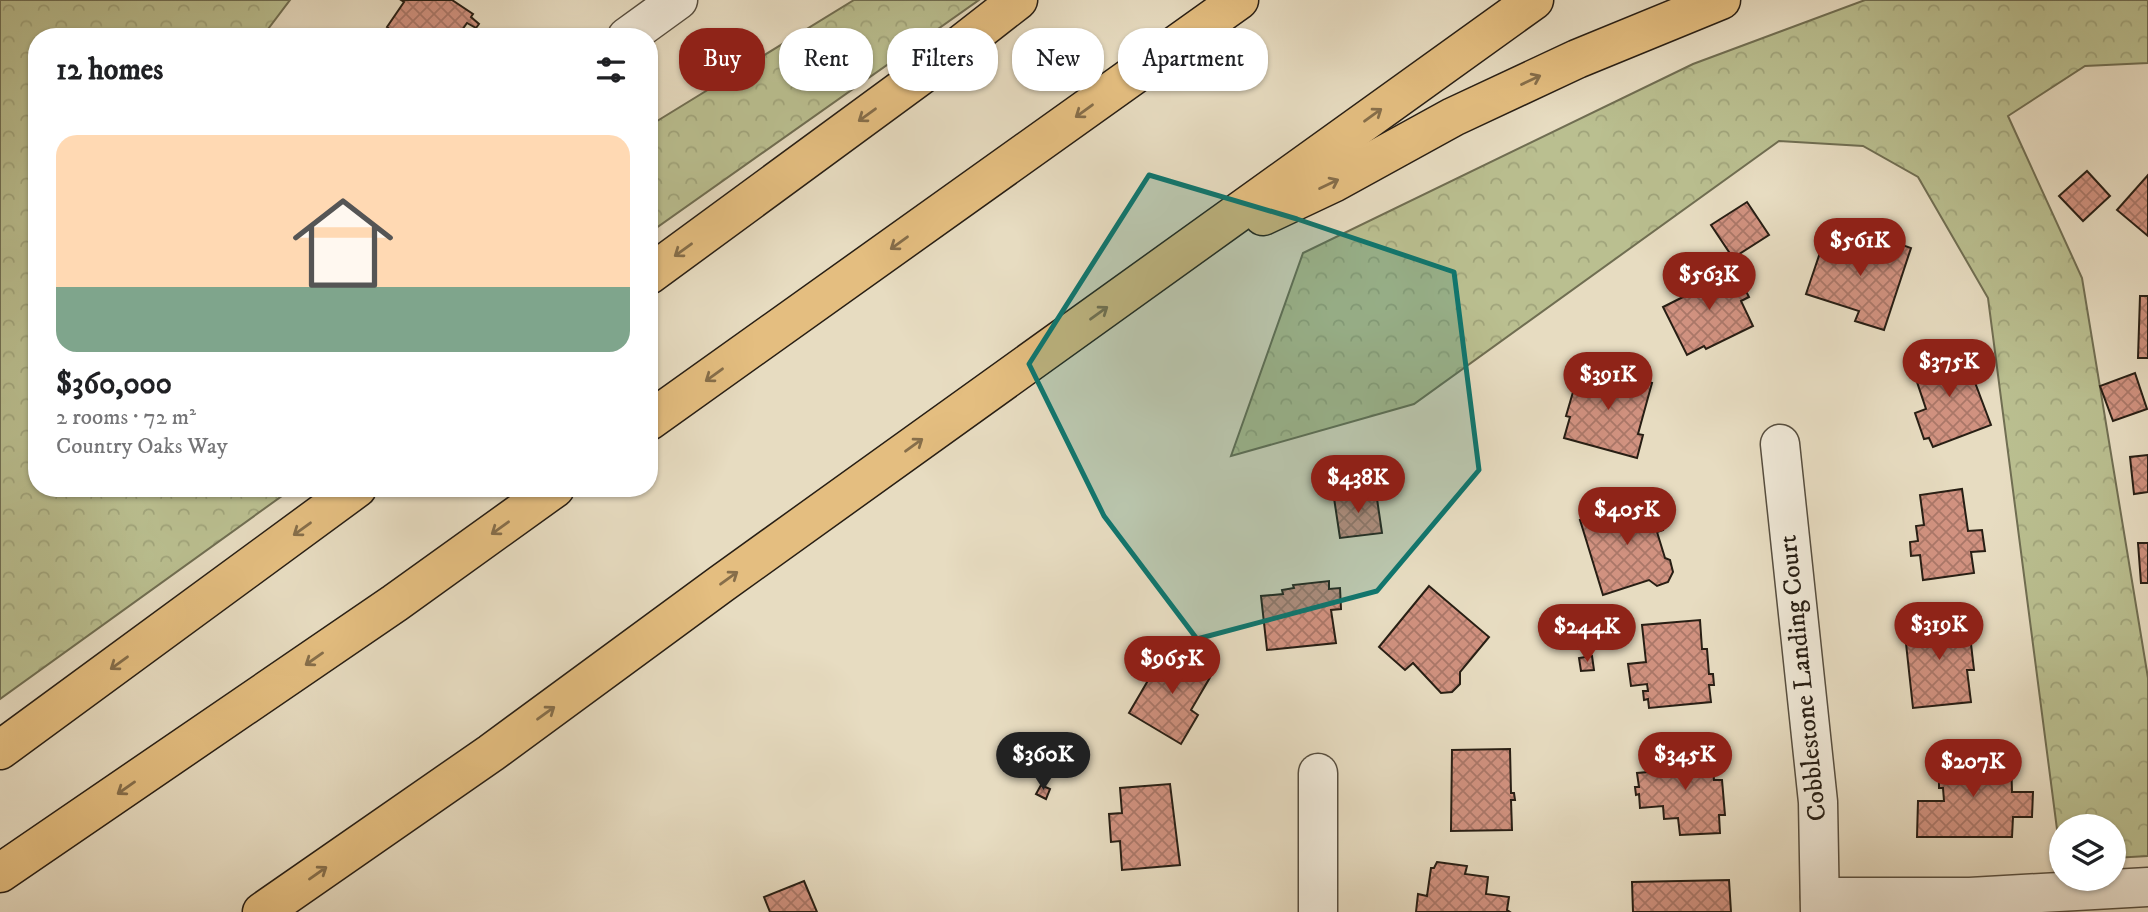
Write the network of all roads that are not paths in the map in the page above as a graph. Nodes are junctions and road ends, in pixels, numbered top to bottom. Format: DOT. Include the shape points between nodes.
graph roads {
  1 [pos="678,0"];
  2 [pos="1018,0"];
  3 [pos="1240,0"];
  4 [pos="1534,0"];
  5 [pos="1721,0"];
  6 [pos="639,28"];
  7 [pos="1179,255"];
  8 [pos="658,268"];
  9 [pos="658,415"];
  10 [pos="1780,444"];
  11 [pos="345,497"];
  12 [pos="542,497"];
  13 [pos="0,750"];
  14 [pos="1318,773"];
  15 [pos="0,873"];
  16 [pos="2148,887"];
  17 [pos="1820,904"];
  18 [pos="262,912"];
  19 [pos="1318,912"];
  1 -- 6 [label="street"];
  2 -- 8 [label="highway, one-way"];
  3 -- 9 [label="highway, one-way"];
  7 -- 4 [label="highway, one-way"];
  7 -- 5 [label="highway, one-way" via="1333,183 1453,117 1577,59"];
  18 -- 7 [label="highway, one-way" via="491,753"];
  10 -- 17 [label="street, Cobblestone Landing Court" via="1818,802"];
  11 -- 13 [label="highway, one-way"];
  12 -- 15 [label="highway, one-way"];
  14 -- 19 [label="street"];
  16 -- 17 [label="street"];
}
